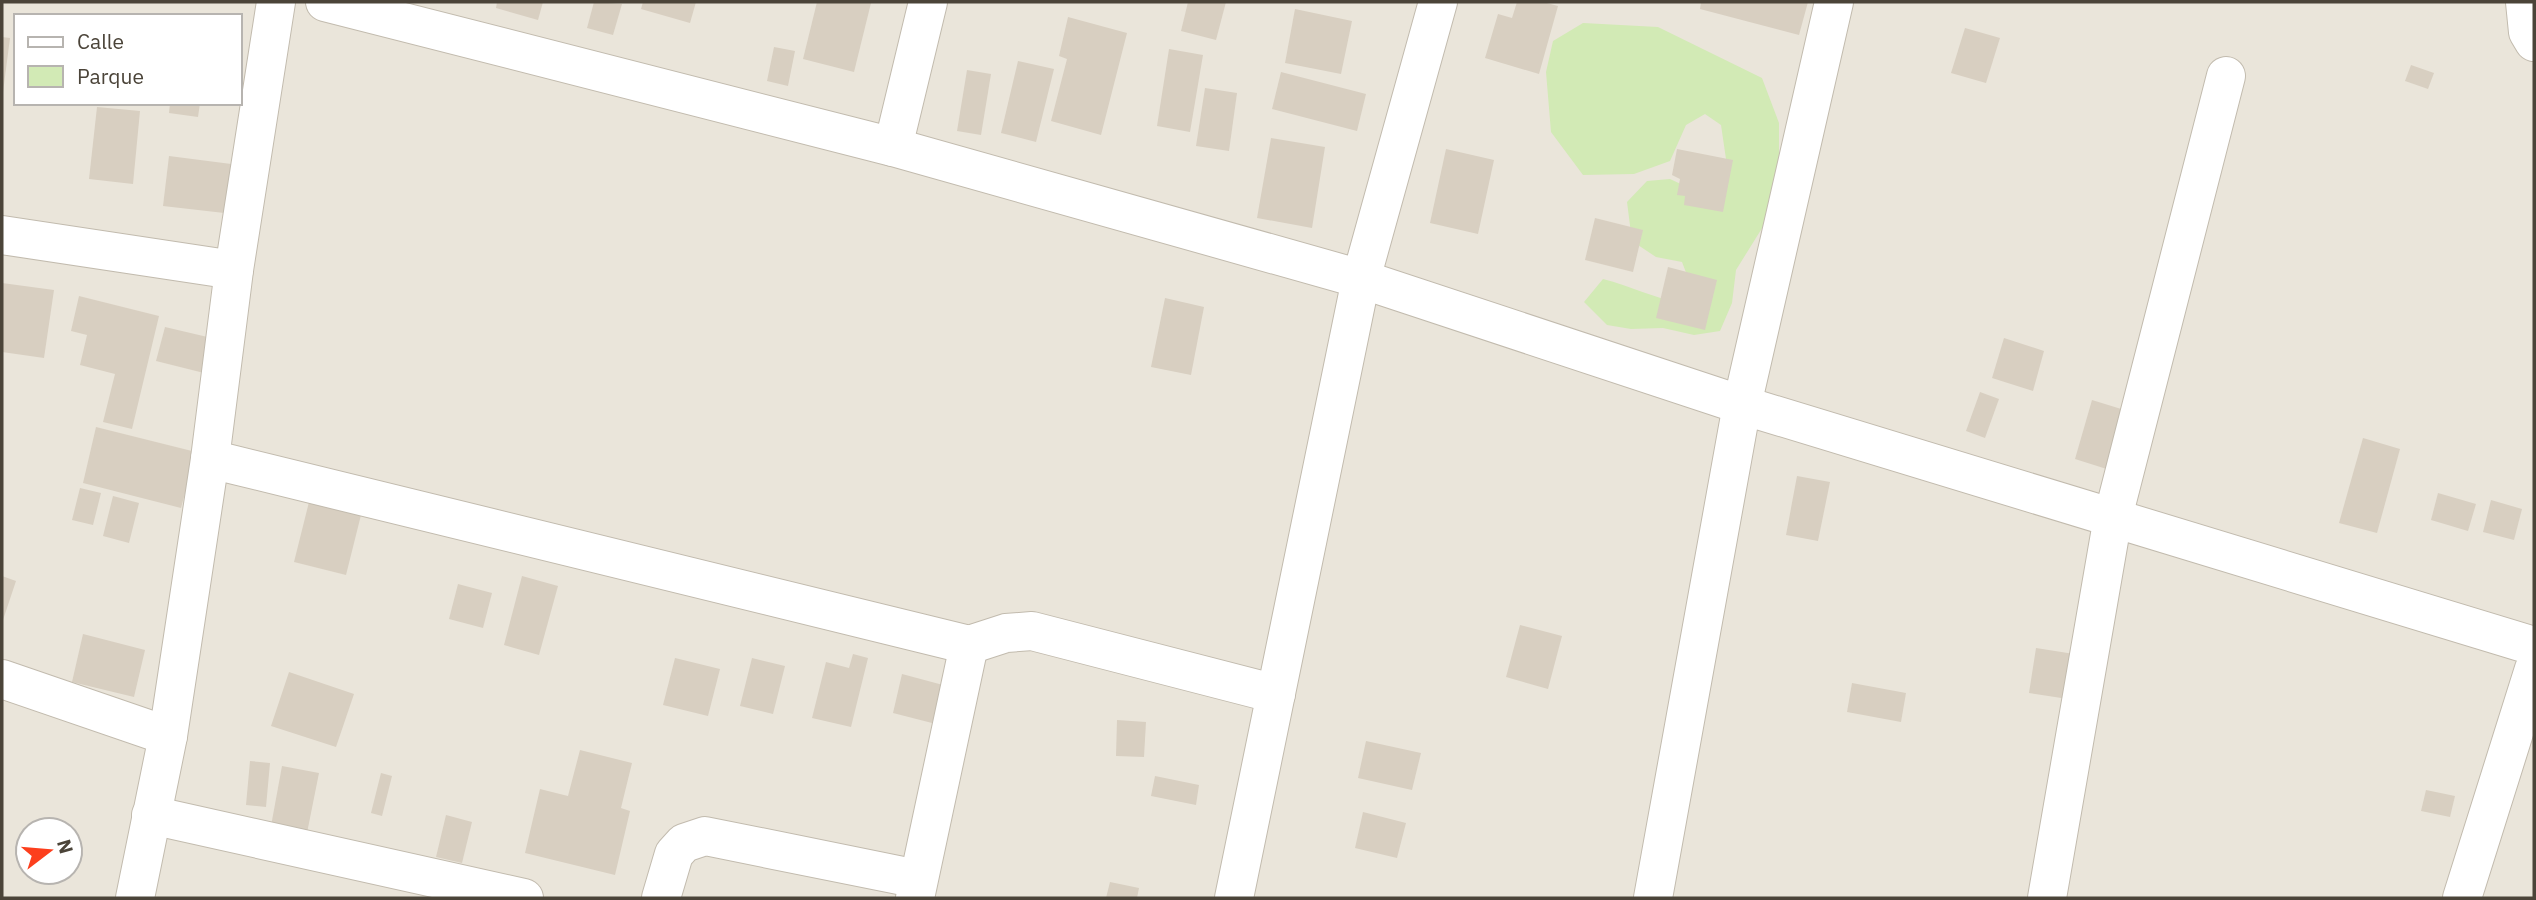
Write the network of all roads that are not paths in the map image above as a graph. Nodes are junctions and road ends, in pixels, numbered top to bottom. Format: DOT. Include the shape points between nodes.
graph roads {
  1 [pos="276,2"];
  2 [pos="325,2"];
  3 [pos="928,2"];
  4 [pos="1438,2"];
  5 [pos="1834,2"];
  6 [pos="2525,2"];
  7 [pos="2534,42"];
  8 [pos="2226,76"];
  9 [pos="893,146"];
  10 [pos="2,235"];
  11 [pos="234,270"];
  12 [pos="1361,279"];
  13 [pos="1742,405"];
  14 [pos="210,459"];
  15 [pos="2113,517"];
  16 [pos="969,645"];
  17 [pos="2534,646"];
  18 [pos="2534,669"];
  19 [pos="2,680"];
  20 [pos="1276,694"];
  21 [pos="168,736"];
  22 [pos="151,815"];
  23 [pos="916,888"];
  24 [pos="135,898"];
  25 [pos="524,898"];
  26 [pos="661,898"];
  27 [pos="1234,898"];
  28 [pos="1653,898"];
  29 [pos="2047,898"];
  30 [pos="2462,898"];
  1 -- 11 [label="street"];
  2 -- 9 [label="street"];
  3 -- 9 [label="street"];
  4 -- 12 [label="street"];
  5 -- 13 [label="street"];
  6 -- 7 [label="street" via="2528,32"];
  8 -- 15 [label="street"];
  9 -- 12 [label="street"];
  10 -- 11 [label="street"];
  11 -- 14 [label="street"];
  12 -- 13 [label="street"];
  12 -- 20 [label="street"];
  13 -- 15 [label="street"];
  13 -- 28 [label="street"];
  14 -- 16 [label="street"];
  14 -- 21 [label="street"];
  15 -- 17 [label="street"];
  15 -- 29 [label="street"];
  16 -- 20 [label="street" via="1006,633 1032,631"];
  16 -- 23 [label="street"];
  18 -- 30 [label="street"];
  19 -- 21 [label="street"];
  20 -- 27 [label="street"];
  21 -- 22 [label="street"];
  22 -- 24 [label="street"];
  22 -- 25 [label="street"];
  23 -- 26 [label="street" via="705,836 684,843 674,855"];
}
